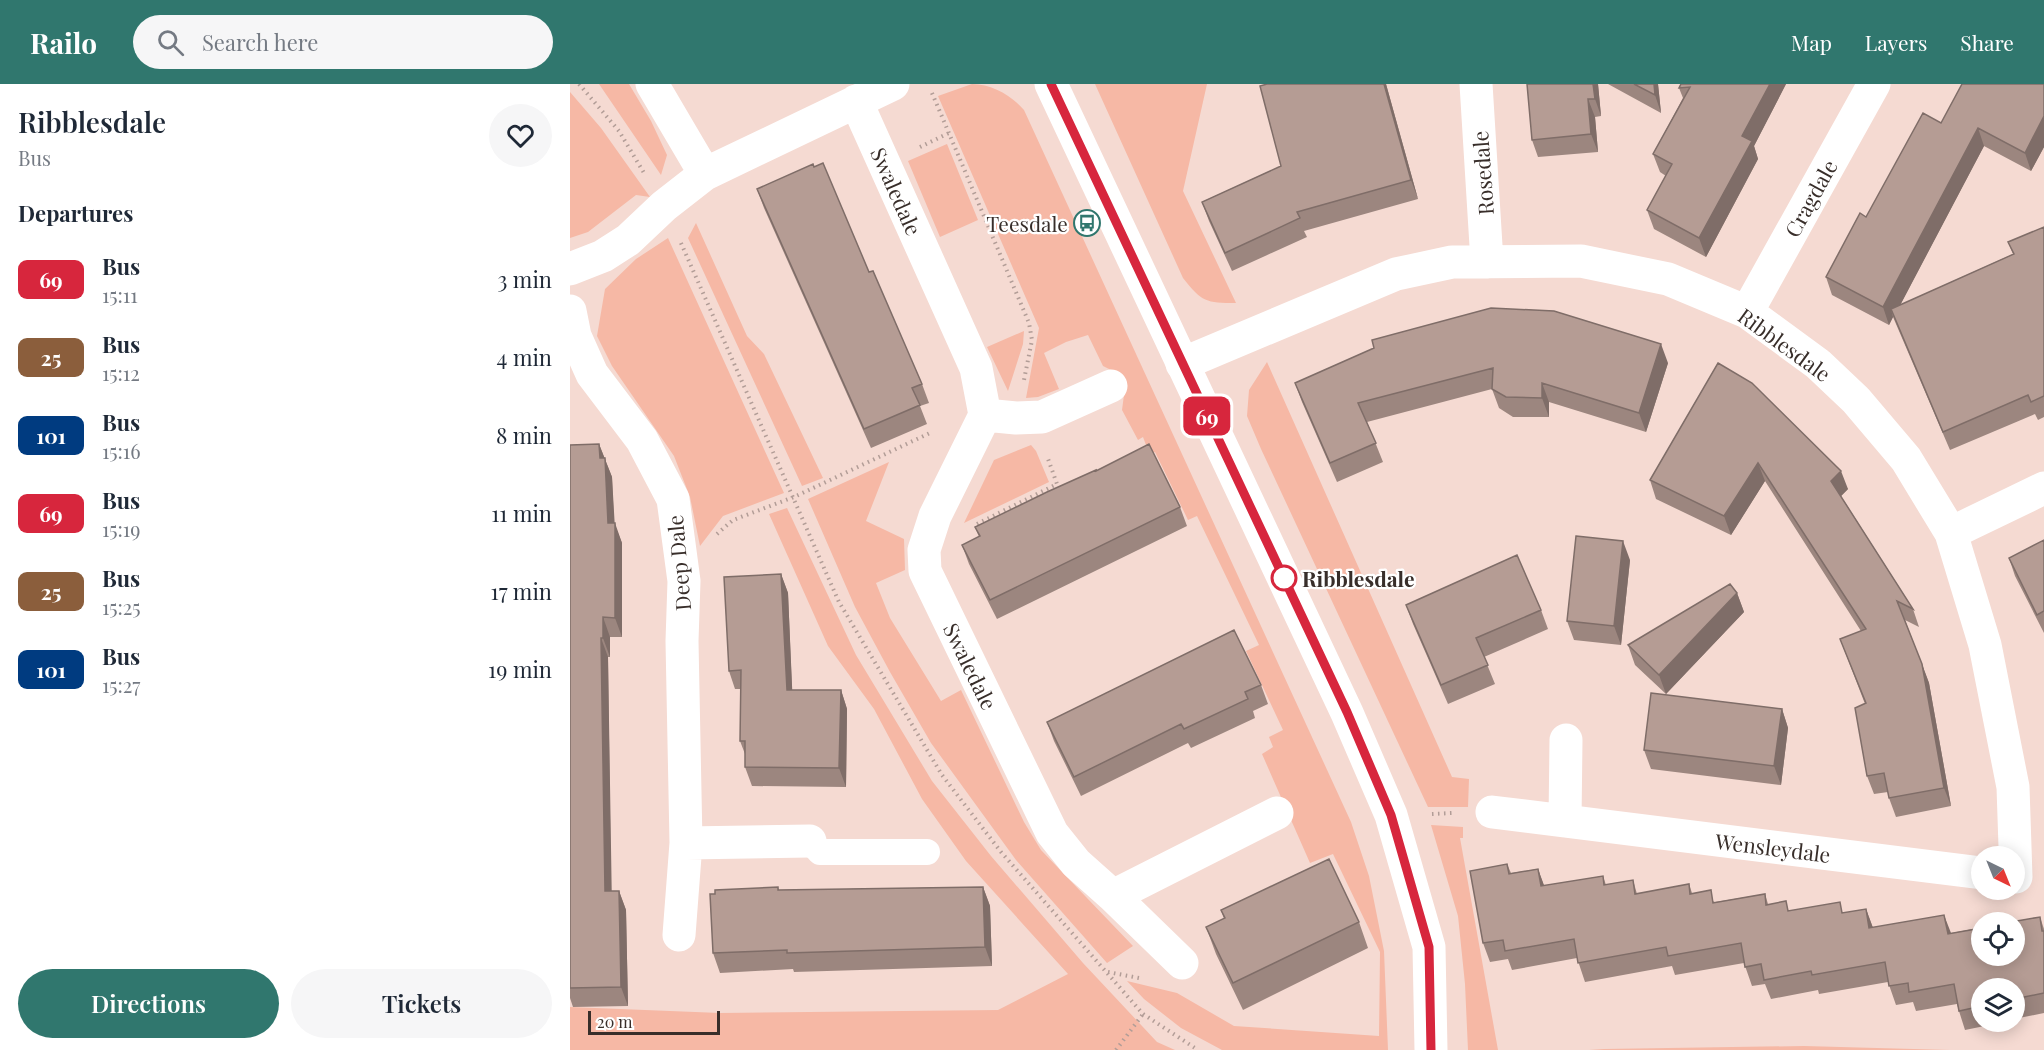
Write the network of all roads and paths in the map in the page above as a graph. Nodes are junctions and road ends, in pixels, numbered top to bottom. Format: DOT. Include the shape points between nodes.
graph roads {
  1 [pos="579,84"];
  2 [pos="652,84"];
  3 [pos="894,84"];
  4 [pos="928,84"];
  5 [pos="1051,84"];
  6 [pos="1476,84"];
  7 [pos="1874,84"];
  8 [pos="856,100"];
  9 [pos="705,174"];
  10 [pos="664,206"];
  11 [pos="1487,262"];
  12 [pos="570,269"];
  13 [pos="570,311"];
  14 [pos="1747,312"];
  15 [pos="1182,364"];
  16 [pos="1111,386"];
  17 [pos="1015,417"];
  18 [pos="2044,488"];
  19 [pos="794,497"];
  20 [pos="1951,533"];
  21 [pos="924,550"];
  22 [pos="684,581"];
  23 [pos="1566,740"];
  24 [pos="1491,812"];
  25 [pos="1277,813"];
  26 [pos="1391,815"];
  27 [pos="1564,821"];
  28 [pos="810,842"];
  29 [pos="686,843"];
  30 [pos="2021,846"];
  31 [pos="927,852"];
  32 [pos="1971,872"];
  33 [pos="1113,896"];
  34 [pos="680,935"];
  35 [pos="1182,963"];
  36 [pos="1143,1014"];
  37 [pos="1116,1050"];
  38 [pos="1198,1050"];
  39 [pos="1431,1050"];
  1 -- 10 [label="path" via="619,131"];
  2 -- 9 [label="street"];
  3 -- 8 [label="street"];
  4 -- 17 [label="path" via="1029,323 1032,340"];
  5 -- 15 [label="street"];
  6 -- 11 [label="street, Rosedale"];
  7 -- 14 [label="street, Cragdale"];
  8 -- 9 [label="street"];
  8 -- 17 [label="street, Swaledale" via="976,368"];
  9 -- 10 [label="street"];
  10 -- 12 [label="street" via="628,240 603,256"];
  10 -- 19 [label="path"];
  11 -- 14 [label="street, Ribblesdale" via="1581,261 1668,279"];
  11 -- 15 [label="street, Ribblesdale" via="1452,262 1396,274"];
  13 -- 22 [label="street, Deep Dale" via="575,336 592,374 642,440 673,499"];
  14 -- 20 [label="street, Ribblesdale" via="1818,364 1856,400 1906,459"];
  15 -- 26 [label="street" via="1347,712"];
  16 -- 17 [label="street"];
  17 -- 19 [label="path" via="949,424"];
  17 -- 21 [label="street, Swaledale" via="935,516"];
  17 -- 21 [label="path" via="1044,447 1057,484"];
  18 -- 20 [label="street"];
  19 -- 22 [label="path" via="733,520 716,535"];
  19 -- 36 [label="path" via="839,602 942,775 1000,852"];
  20 -- 30 [label="street, Ribblesdale" via="1984,645"];
  21 -- 33 [label="street, Swaledale" via="925,571 1052,833 1076,863"];
  22 -- 29 [label="street, Deep Dale"];
  23 -- 27 [label="street"];
  24 -- 26 [label="path"];
  24 -- 27 [label="street, Wensleydale"];
  25 -- 33 [label="street"];
  26 -- 39 [label="street" via="1429,947"];
  27 -- 32 [label="street, Wensleydale"];
  28 -- 29 [label="street"];
  28 -- 31 [label="lane" via="820,852"];
  29 -- 34 [label="street, Deep Dale"];
  33 -- 35 [label="street, Swaledale"];
  36 -- 37 [label="path"];
  36 -- 38 [label="path"];
}
